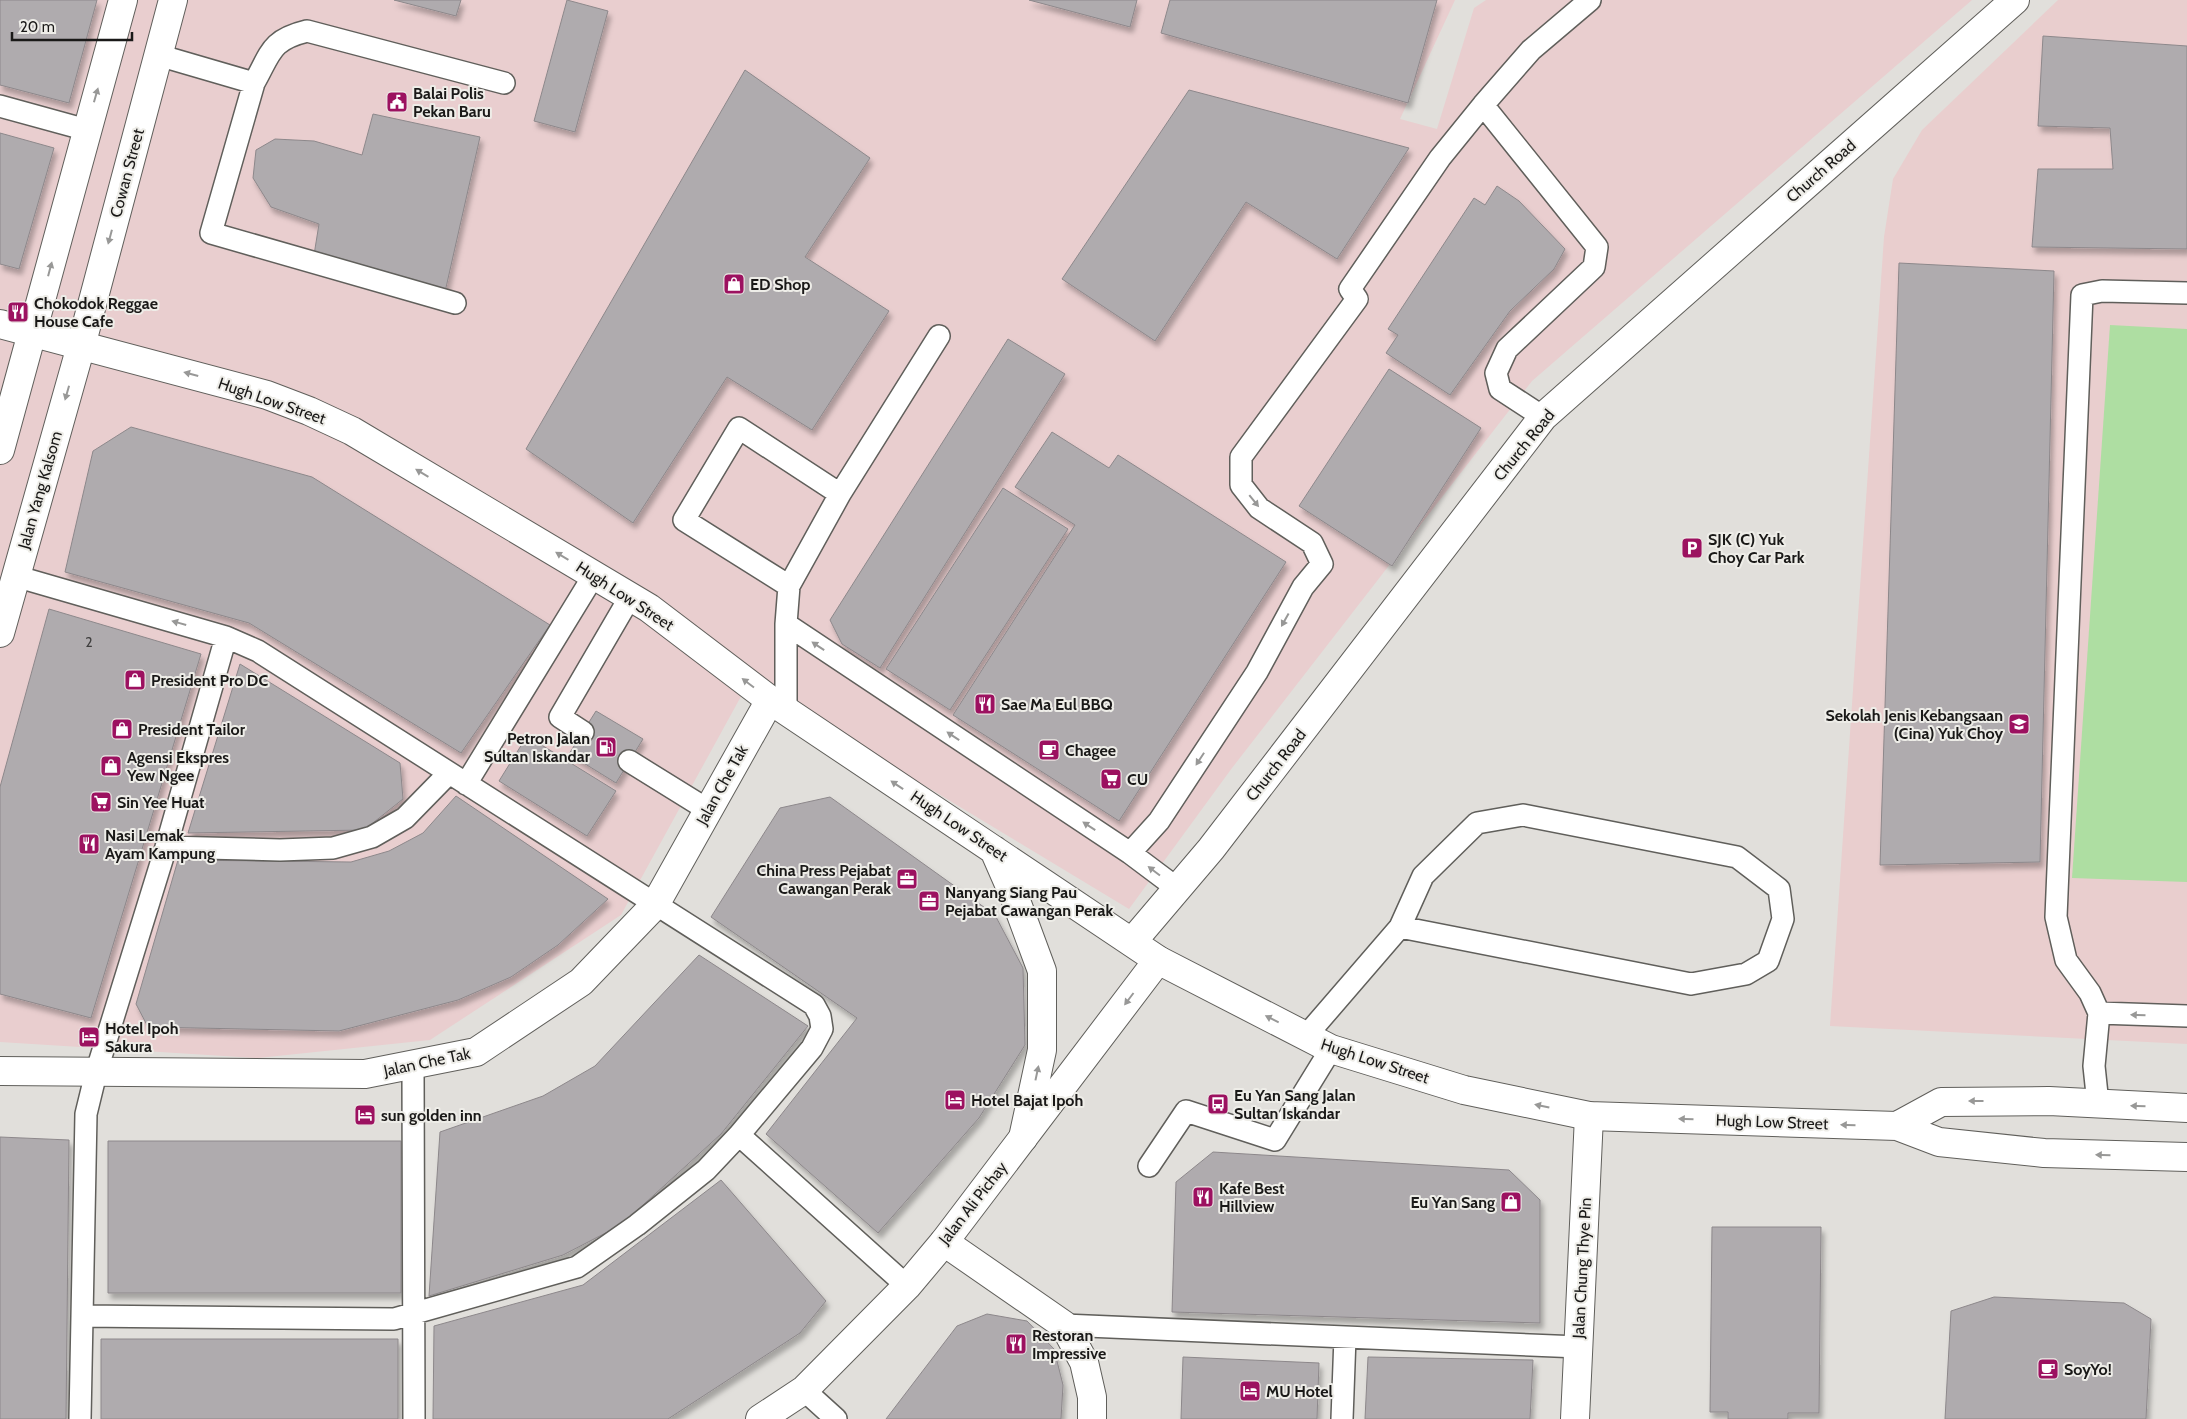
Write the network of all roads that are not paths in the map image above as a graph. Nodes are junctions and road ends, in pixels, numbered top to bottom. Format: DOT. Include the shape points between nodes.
graph roads {
  1 [pos="123,0"];
  2 [pos="174,0"];
  3 [pos="1590,0"];
  4 [pos="2015,0"];
  5 [pos="158,55"];
  6 [pos="254,83"];
  7 [pos="504,83"];
  8 [pos="1483,105"];
  9 [pos="0,106"];
  10 [pos="87,130"];
  11 [pos="2187,293"];
  12 [pos="455,303"];
  13 [pos="0,324"];
  14 [pos="33,333"];
  15 [pos="939,336"];
  16 [pos="81,346"];
  17 [pos="1543,417"];
  18 [pos="0,450"];
  19 [pos="840,494"];
  20 [pos="594,575"];
  21 [pos="15,576"];
  22 [pos="789,586"];
  23 [pos="630,597"];
  24 [pos="786,624"];
  25 [pos="0,634"];
  26 [pos="226,637"];
  27 [pos="778,705"];
  28 [pos="583,732"];
  29 [pos="629,761"];
  30 [pos="458,779"];
  31 [pos="708,810"];
  32 [pos="166,847"];
  33 [pos="994,850"];
  34 [pos="1130,853"];
  35 [pos="1178,889"];
  36 [pos="655,905"];
  37 [pos="1400,927"];
  38 [pos="1132,942"];
  39 [pos="1158,960"];
  40 [pos="2099,1013"];
  41 [pos="2187,1016"];
  42 [pos="1306,1036"];
  43 [pos="1332,1049"];
  44 [pos="413,1066"];
  45 [pos="0,1072"];
  46 [pos="96,1073"];
  47 [pos="2098,1104"];
  48 [pos="2187,1108"];
  49 [pos="1589,1116"];
  50 [pos="1897,1126"];
  51 [pos="739,1135"];
  52 [pos="1024,1138"];
  53 [pos="2187,1157"];
  54 [pos="1149,1166"];
  55 [pos="944,1242"];
  56 [pos="906,1286"];
  57 [pos="414,1313"];
  58 [pos="82,1316"];
  59 [pos="1064,1325"];
  60 [pos="1346,1337"];
  61 [pos="1579,1347"];
  62 [pos="804,1390"];
  63 [pos="80,1419"];
  64 [pos="414,1419"];
  65 [pos="760,1419"];
  66 [pos="836,1419"];
  67 [pos="1092,1419"];
  68 [pos="1342,1419"];
  69 [pos="1575,1419"];
  10 -- 1 [label="main road, one-way"];
  2 -- 5 [label="main road, Cowan Street"];
  3 -- 8 [label="lane" via="1531,50"];
  4 -- 17 [label="main road, Church Road"];
  5 -- 6 [label="lane"];
  5 -- 16 [label="main road, Cowan Street, one-way"];
  6 -- 7 [label="lane" via="276,44 290,35 307,31"];
  6 -- 12 [label="lane" via="211,234"];
  8 -- 17 [label="lane" via="1597,248 1594,267 1507,349 1496,373 1500,389"];
  8 -- 34 [label="lane, one-way" via="1440,158 1350,289 1358,299 1241,457 1241,485 1259,508 1312,543 1322,564 1303,587 1257,672 1159,821"];
  9 -- 10 [label="lane"];
  14 -- 10 [label="main road, one-way"];
  11 -- 40 [label="lane" via="2102,291 2082,295 2056,916 2066,960 2090,993"];
  13 -- 14 [label="main road"];
  14 -- 16 [label="main road, Hugh Low Street"];
  14 -- 18 [label="main road"];
  15 -- 19 [label="lane"];
  20 -- 16 [label="main road, Hugh Low Street, one-way" via="352,430 309,410 266,395"];
  16 -- 21 [label="main road, Jalan Yang Kalsom, one-way"];
  17 -- 35 [label="main road, Church Road"];
  19 -- 22 [label="lane"];
  19 -- 22 [label="lane" via="739,428 684,520"];
  20 -- 23 [label="main road, Hugh Low Street"];
  20 -- 30 [label="lane"];
  21 -- 25 [label="main road, Jalan Yang Kalsom"];
  26 -- 21 [label="lane, one-way"];
  22 -- 24 [label="lane"];
  27 -- 23 [label="main road, Hugh Low Street, one-way"];
  23 -- 28 [label="lane" via="560,718"];
  24 -- 27 [label="lane"];
  34 -- 24 [label="lane, one-way"];
  26 -- 30 [label="lane" via="258,651"];
  26 -- 32 [label="lane"];
  27 -- 31 [label="main road, Jalan Che Tak"];
  33 -- 27 [label="main road, Hugh Low Street, one-way"];
  29 -- 31 [label="lane"];
  30 -- 32 [label="lane" via="405,818 372,837 333,848"];
  30 -- 36 [label="lane"];
  31 -- 36 [label="main road, Jalan Che Tak"];
  32 -- 46 [label="lane"];
  33 -- 38 [label="main road, Hugh Low Street"];
  52 -- 33 [label="main road, one-way" via="1042,1050 1042,971"];
  35 -- 34 [label="lane, one-way"];
  35 -- 38 [label="main road, Church Road"];
  36 -- 44 [label="main road, Jalan Che Tak" via="580,982 476,1052"];
  36 -- 51 [label="lane" via="814,1005 820,1016 822,1029 812,1048"];
  37 -- 37 [label="lane" via="1423,876 1477,823 1522,815 1737,857 1779,889 1783,919 1768,961 1746,974 1691,984"];
  37 -- 42 [label="lane"];
  38 -- 39 [label="main road, Hugh Low Street"];
  42 -- 39 [label="main road, Hugh Low Street, one-way"];
  39 -- 52 [label="main road, Jalan Ali Pichay, one-way"];
  41 -- 40 [label="lane, one-way"];
  40 -- 47 [label="lane" via="2094,1066"];
  42 -- 43 [label="main road, Hugh Low Street"];
  49 -- 43 [label="main road, Hugh Low Street, one-way" via="1464,1090"];
  43 -- 54 [label="lane" via="1275,1140 1186,1111"];
  44 -- 46 [label="main road, Jalan Che Tak" via="365,1074"];
  44 -- 57 [label="lane"];
  45 -- 46 [label="main road, Jalan Che Tak"];
  46 -- 58 [label="lane" via="86,1114"];
  48 -- 47 [label="main road, one-way"];
  47 -- 50 [label="main road, one-way" via="1941,1102"];
  50 -- 49 [label="main road, Hugh Low Street, one-way"];
  49 -- 61 [label="main road, Jalan Chung Thye Pin"];
  53 -- 50 [label="main road, Hugh Low Street, one-way" via="2044,1153 1939,1142"];
  51 -- 56 [label="lane"];
  51 -- 57 [label="lane" via="706,1170 637,1225 576,1267"];
  52 -- 55 [label="main road, Jalan Ali Pichay"];
  55 -- 56 [label="main road, Jalan Ali Pichay"];
  55 -- 59 [label="main road"];
  56 -- 62 [label="main road, Jalan Ali Pichay"];
  57 -- 58 [label="lane" via="394,1319"];
  57 -- 64 [label="lane"];
  58 -- 63 [label="lane"];
  59 -- 60 [label="lane"];
  59 -- 67 [label="main road" via="1084,1362 1092,1397"];
  60 -- 61 [label="lane"];
  60 -- 68 [label="lane"];
  61 -- 69 [label="main road, Jalan Chung Thye Pin"];
  62 -- 65 [label="main road, Jalan Ali Pichay"];
  62 -- 66 [label="lane"];
}
